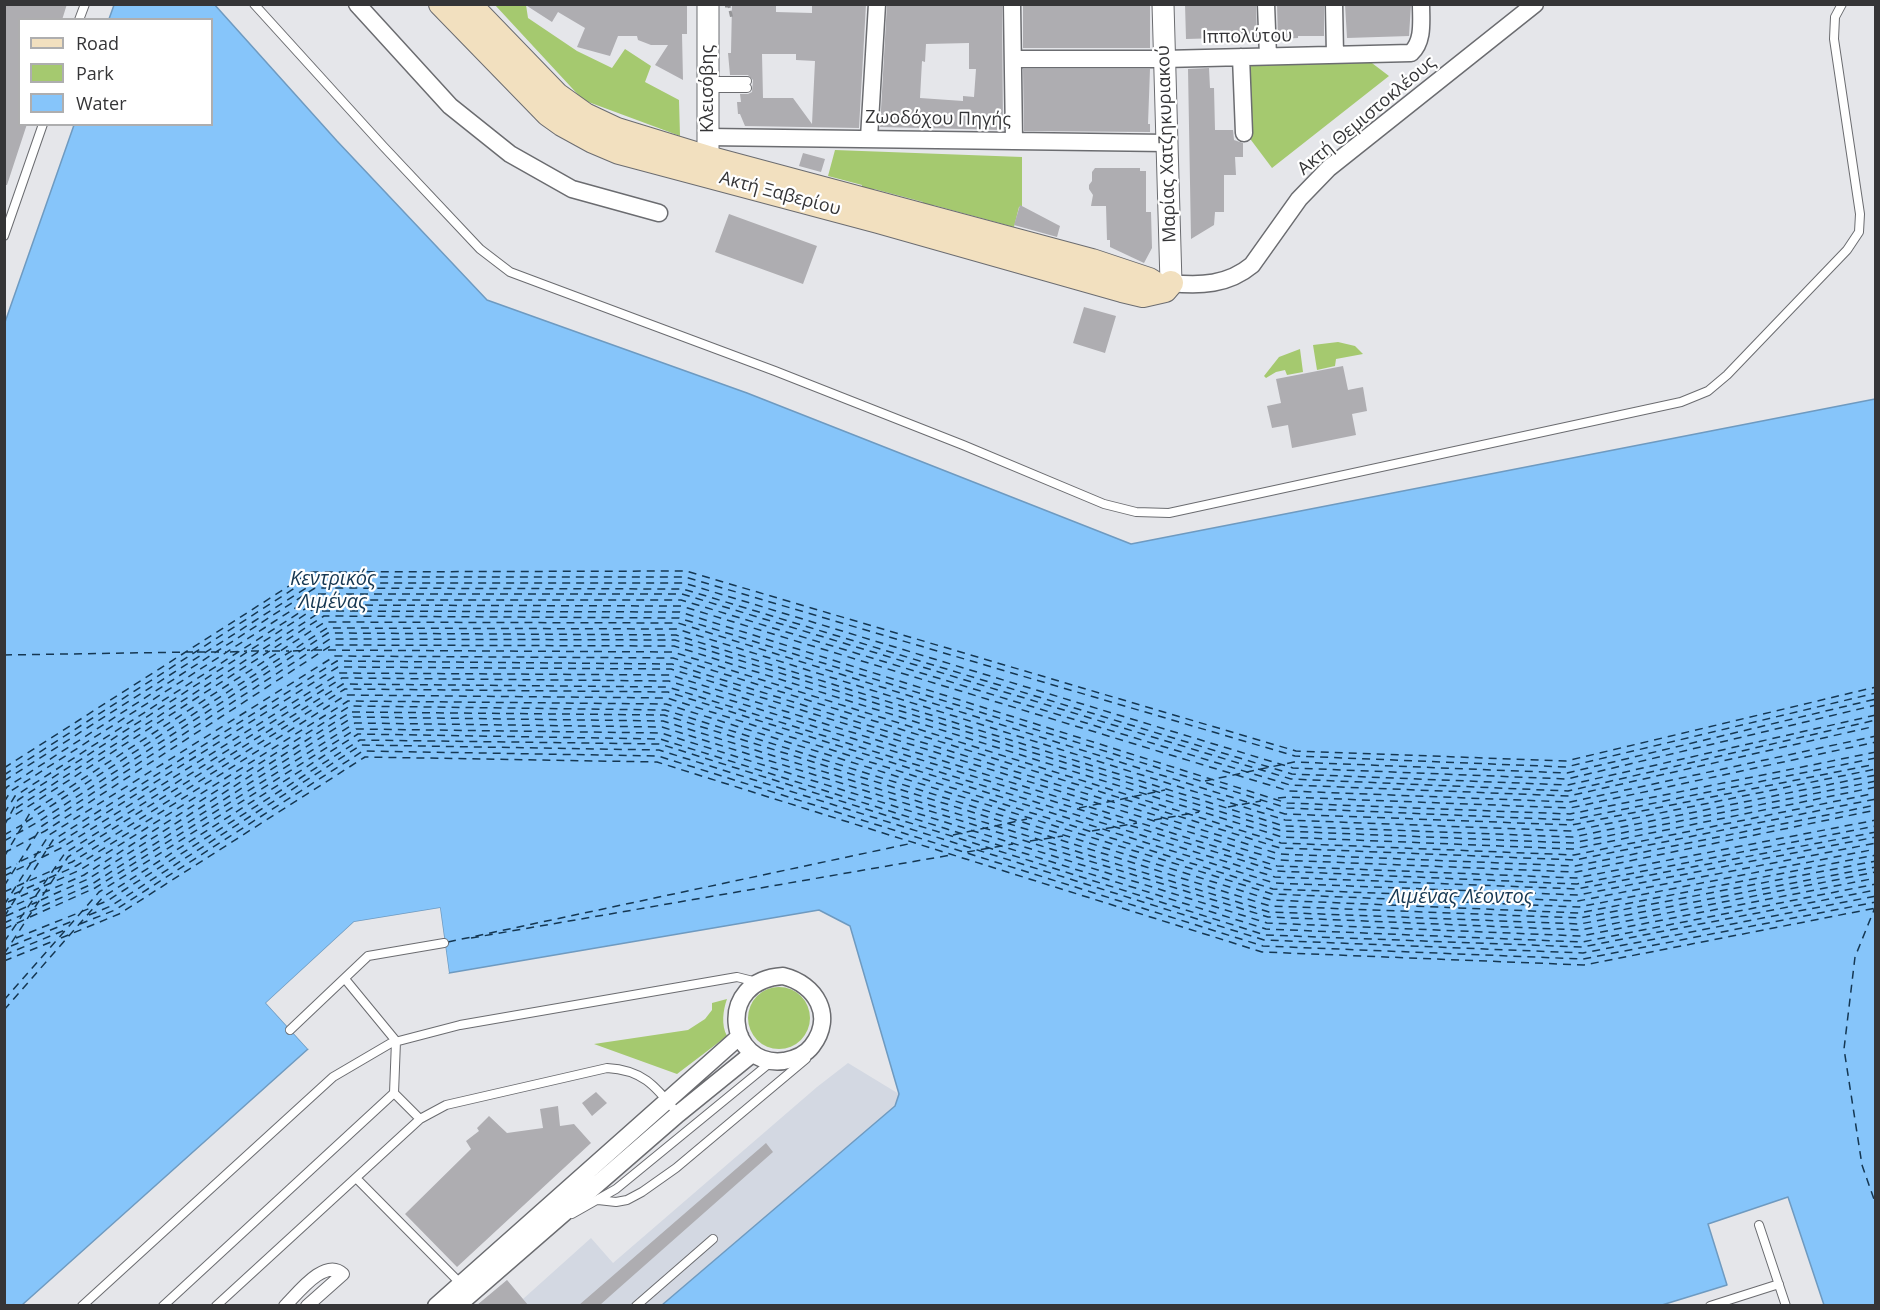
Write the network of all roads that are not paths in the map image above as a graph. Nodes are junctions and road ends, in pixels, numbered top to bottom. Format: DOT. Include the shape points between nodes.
graph roads {
  1 [pos="254,4"];
  2 [pos="357,4"];
  3 [pos="441,4"];
  4 [pos="469,4"];
  5 [pos="877,4"];
  6 [pos="1012,4"];
  7 [pos="1163,4"];
  8 [pos="1266,4"];
  9 [pos="1334,4"];
  10 [pos="1421,4"];
  11 [pos="1535,4"];
  12 [pos="1842,4"];
  13 [pos="722,5"];
  14 [pos="1335,55"];
  15 [pos="1268,56"];
  16 [pos="1241,57"];
  17 [pos="1013,59"];
  18 [pos="1164,59"];
  19 [pos="747,84"];
  20 [pos="708,85"];
  21 [pos="42,126"];
  22 [pos="1244,133"];
  23 [pos="869,138"];
  24 [pos="1014,140"];
  25 [pos="1167,142"];
  26 [pos="707,156"];
  27 [pos="659,213"];
  28 [pos="4,236"];
  29 [pos="1168,287"];
  30 [pos="444,943"];
  31 [pos="345,979"];
  32 [pos="757,982"];
  33 [pos="290,1030"];
  34 [pos="740,1036"];
  35 [pos="818,1037"];
  36 [pos="396,1041"];
  37 [pos="752,1054"];
  38 [pos="772,1061"];
  39 [pos="394,1093"];
  40 [pos="667,1100"];
  41 [pos="678,1114"];
  42 [pos="420,1119"];
  43 [pos="356,1178"];
  44 [pos="598,1200"];
  45 [pos="552,1223"];
  46 [pos="1759,1226"];
  47 [pos="713,1239"];
  48 [pos="461,1284"];
  49 [pos="1779,1284"];
  50 [pos="82,1305"];
  51 [pos="163,1305"];
  52 [pos="216,1305"];
  53 [pos="285,1305"];
  54 [pos="307,1305"];
  55 [pos="436,1305"];
  56 [pos="457,1305"];
  57 [pos="636,1305"];
  58 [pos="1710,1305"];
  59 [pos="1786,1305"];
  1 -- 12 [label="lane" via="480,249 510,272 775,371 1086,497 1120,509 1153,514 1670,404 1708,391 1847,250 1858,232 1860,214 1834,39 1835,17"];
  2 -- 27 [label="street" via="450,106 510,154 572,189"];
  3 -- 26 [label="main road, Ακτή Ξαβερίου" via="533,100 562,124 619,152"];
  4 -- 26 [label="main road, Ακτή Ξαβερίου" via="557,95 585,115 617,130"];
  5 -- 23 [label="street"];
  6 -- 17 [label="street"];
  7 -- 18 [label="street, Μαρίας Χατζηκυριακού"];
  8 -- 15 [label="street"];
  9 -- 14 [label="street"];
  10 -- 14 [label="street, Ιππολύτου" via="1420,40 1411,53"];
  11 -- 29 [label="street, Ακτή Θεμιστοκλέους" via="1329,168 1299,199 1252,266 1230,279"];
  13 -- 20 [label="street, Κλεισόβης"];
  14 -- 15 [label="street, Ιππολύτου"];
  15 -- 16 [label="street, Ιππολύτου"];
  16 -- 18 [label="street, Ιππολύτου"];
  16 -- 22 [label="street"];
  17 -- 18 [label="street, Ιππολύτου"];
  17 -- 24 [label="street"];
  18 -- 25 [label="street, Μαρίας Χατζηκυριακού"];
  19 -- 20 [label="lane"];
  20 -- 26 [label="street, Κλεισόβης"];
  21 -- 28 [label="lane"];
  23 -- 24 [label="street, Ζωοδόχου Πηγής"];
  23 -- 26 [label="street, Ζωοδόχου Πηγής"];
  24 -- 25 [label="street, Ζωοδόχου Πηγής"];
  25 -- 29 [label="street, Μαρίας Χατζηκυριακού"];
  26 -- 29 [label="main road, Ακτή Ξαβερίου" via="1092,261"];
  30 -- 31 [label="lane" via="368,956"];
  31 -- 33 [label="lane"];
  31 -- 36 [label="lane"];
  32 -- 34 [label="street" via="739,1003 736,1019"];
  32 -- 35 [label="street" via="783,976 807,986 822,1010"];
  32 -- 36 [label="lane" via="737,977 460,1025"];
  34 -- 37 [label="street"];
  34 -- 40 [label="street"];
  35 -- 38 [label="street" via="810,1049 796,1058"];
  35 -- 44 [label="lane" via="806,1059 657,1182 627,1200"];
  36 -- 39 [label="lane"];
  36 -- 50 [label="lane" via="333,1077"];
  37 -- 38 [label="street"];
  37 -- 41 [label="street"];
  38 -- 44 [label="lane" via="616,1190"];
  39 -- 42 [label="lane"];
  39 -- 51 [label="lane"];
  40 -- 41 [label="lane"];
  40 -- 42 [label="lane" via="641,1076 607,1068 446,1105"];
  40 -- 48 [label="street"];
  41 -- 45 [label="street"];
  42 -- 43 [label="lane"];
  43 -- 48 [label="lane"];
  43 -- 52 [label="lane"];
  44 -- 45 [label="lane"];
  45 -- 56 [label="street"];
  46 -- 49 [label="lane"];
  47 -- 57 [label="lane"];
  48 -- 55 [label="street"];
  49 -- 58 [label="lane"];
  49 -- 59 [label="lane"];
  53 -- 54 [label="street" via="321,1271 334,1269 343,1274"];
}
